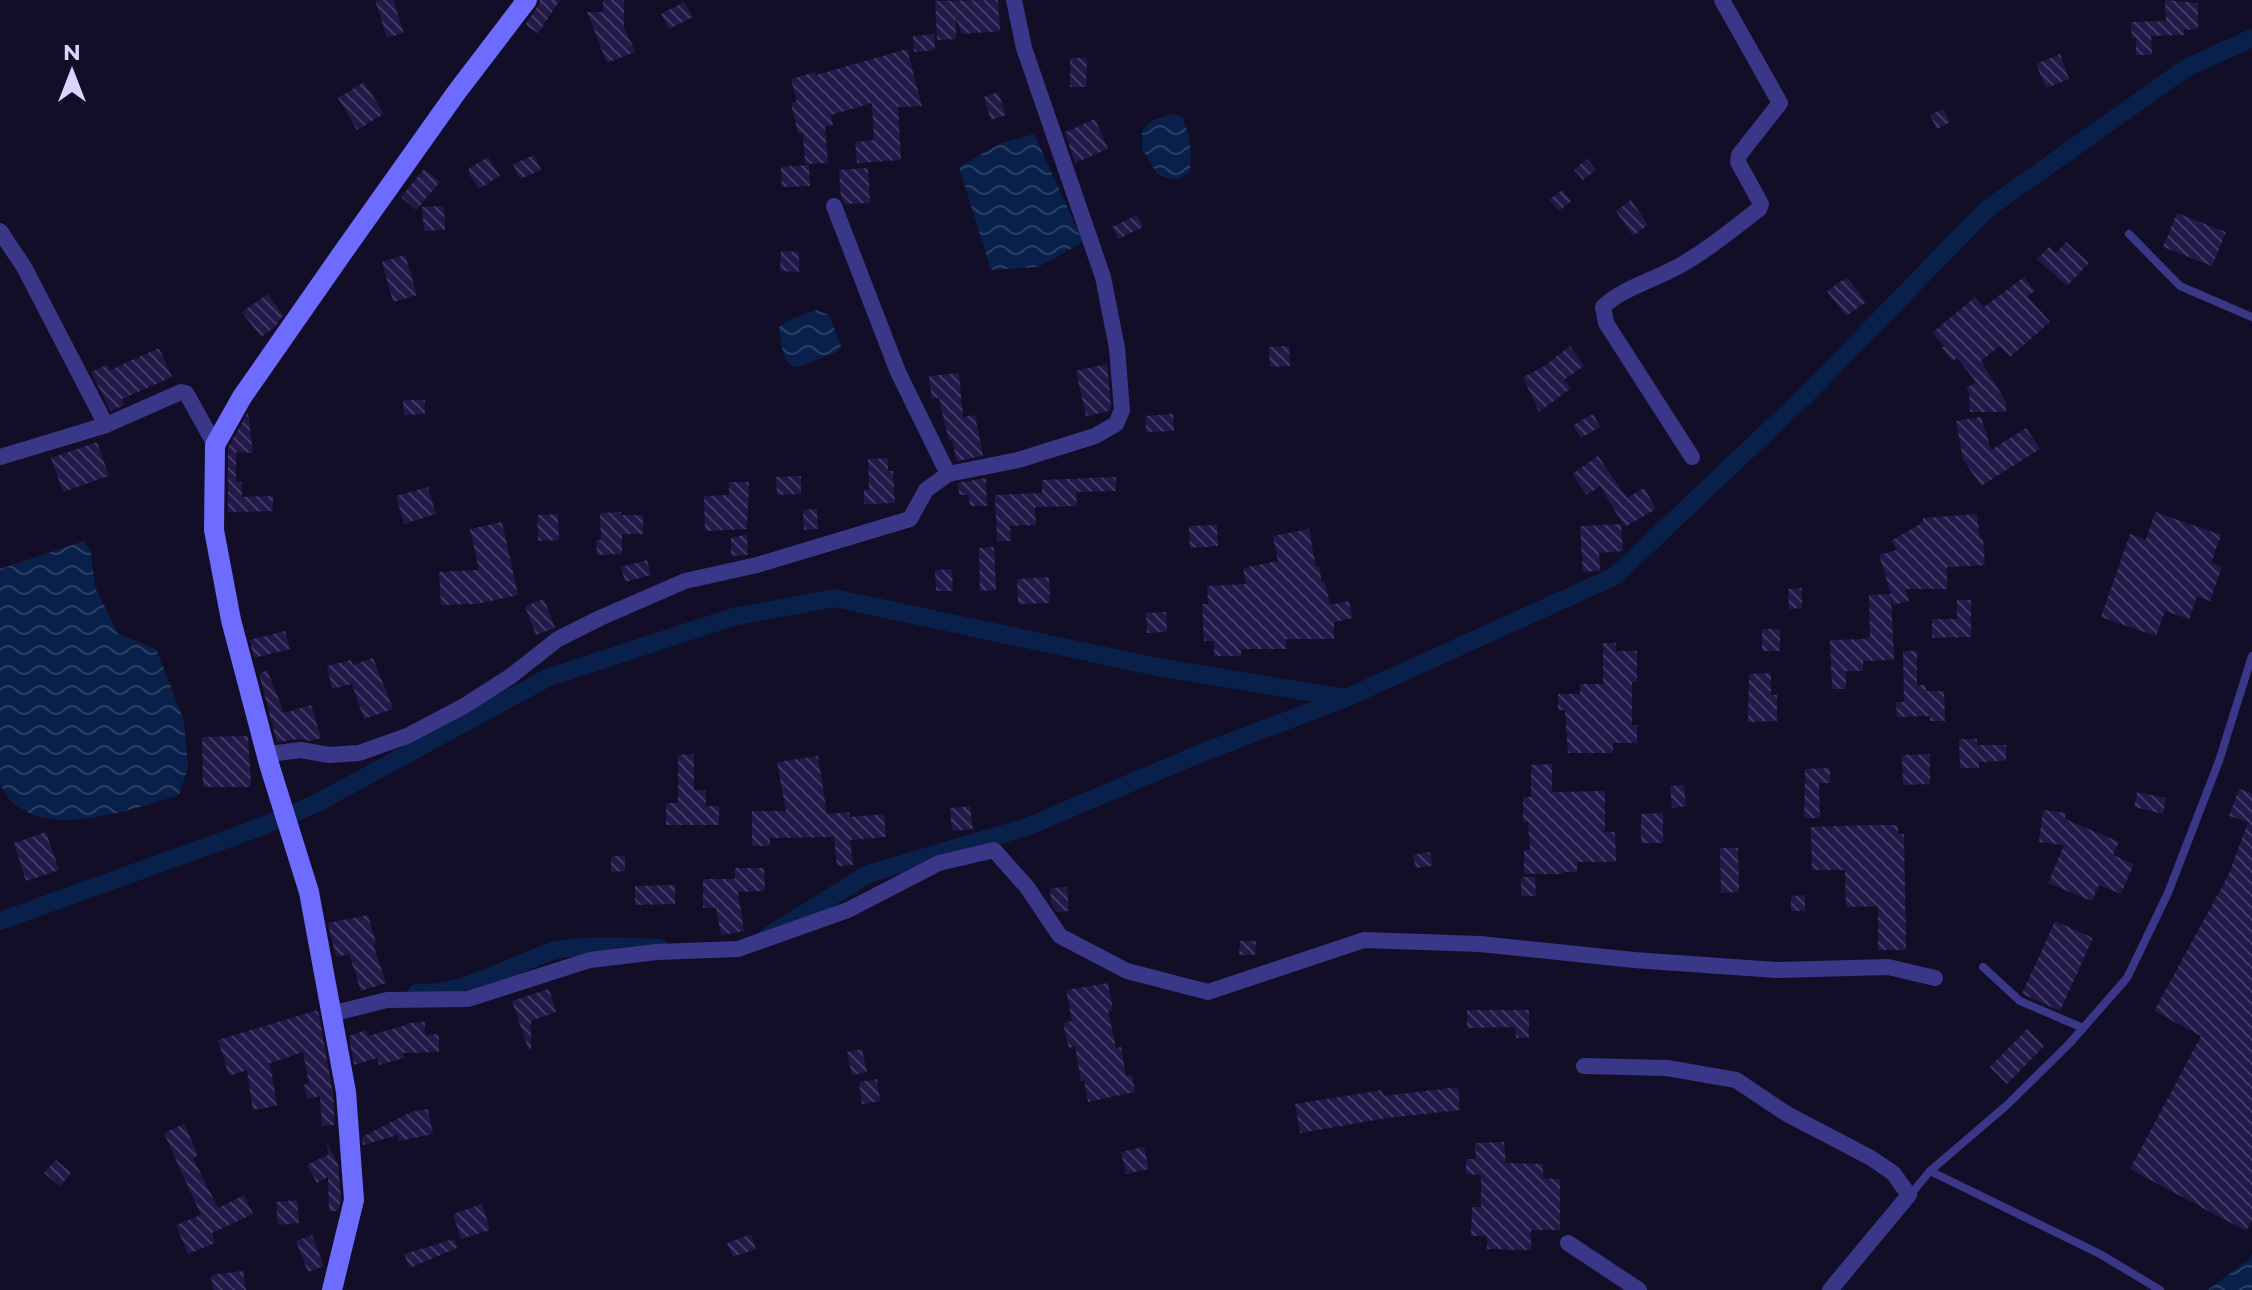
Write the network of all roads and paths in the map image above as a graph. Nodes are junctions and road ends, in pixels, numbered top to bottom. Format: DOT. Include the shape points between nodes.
graph roads {
  1 [pos="527,0"];
  2 [pos="1014,0"];
  3 [pos="1722,0"];
  4 [pos="834,206"];
  5 [pos="0,231"];
  6 [pos="2129,234"];
  7 [pos="2252,317"];
  8 [pos="106,425"];
  9 [pos="215,445"];
  10 [pos="0,457"];
  11 [pos="1692,457"];
  12 [pos="948,474"];
  13 [pos="2252,656"];
  14 [pos="268,761"];
  15 [pos="1983,967"];
  16 [pos="1935,978"];
  17 [pos="331,1014"];
  18 [pos="2083,1028"];
  19 [pos="1584,1066"];
  20 [pos="1930,1171"];
  21 [pos="1909,1195"];
  22 [pos="1568,1243"];
  23 [pos="332,1290"];
  24 [pos="1639,1290"];
  25 [pos="1830,1290"];
  26 [pos="2160,1290"];
  1 -- 9 [label="main road" via="341,255 242,397"];
  2 -- 12 [label="street" via="1024,48 1103,277 1122,410 1116,424 1095,436"];
  3 -- 11 [label="street" via="1780,103 1739,155 1761,204 1689,261 1613,296 1603,307 1606,323"];
  4 -- 12 [label="street" via="898,372"];
  5 -- 8 [label="street"];
  6 -- 7 [label="lane" via="2180,286"];
  8 -- 9 [label="street" via="181,392"];
  8 -- 10 [label="street"];
  9 -- 14 [label="main road" via="214,530"];
  12 -- 14 [label="street" via="926,490 910,519 685,581 558,639 511,676 407,736 359,753 301,750 277,753"];
  13 -- 18 [label="lane" via="2168,893 2127,978"];
  14 -- 17 [label="main road" via="309,892"];
  15 -- 18 [label="lane" via="2020,1001"];
  16 -- 17 [label="street" via="1888,967 1776,970 1480,944 1364,940 1208,992 1127,971 1060,936 994,850 939,863 848,910 738,949 590,960 468,999 387,1000"];
  17 -- 23 [label="main road" via="346,1092 354,1200"];
  18 -- 20 [label="lane" via="2007,1105"];
  19 -- 21 [label="street" via="1667,1068 1736,1080 1882,1165"];
  20 -- 21 [label="lane"];
  20 -- 26 [label="lane" via="2100,1254"];
  21 -- 25 [label="street"];
  22 -- 24 [label="street"];
}
